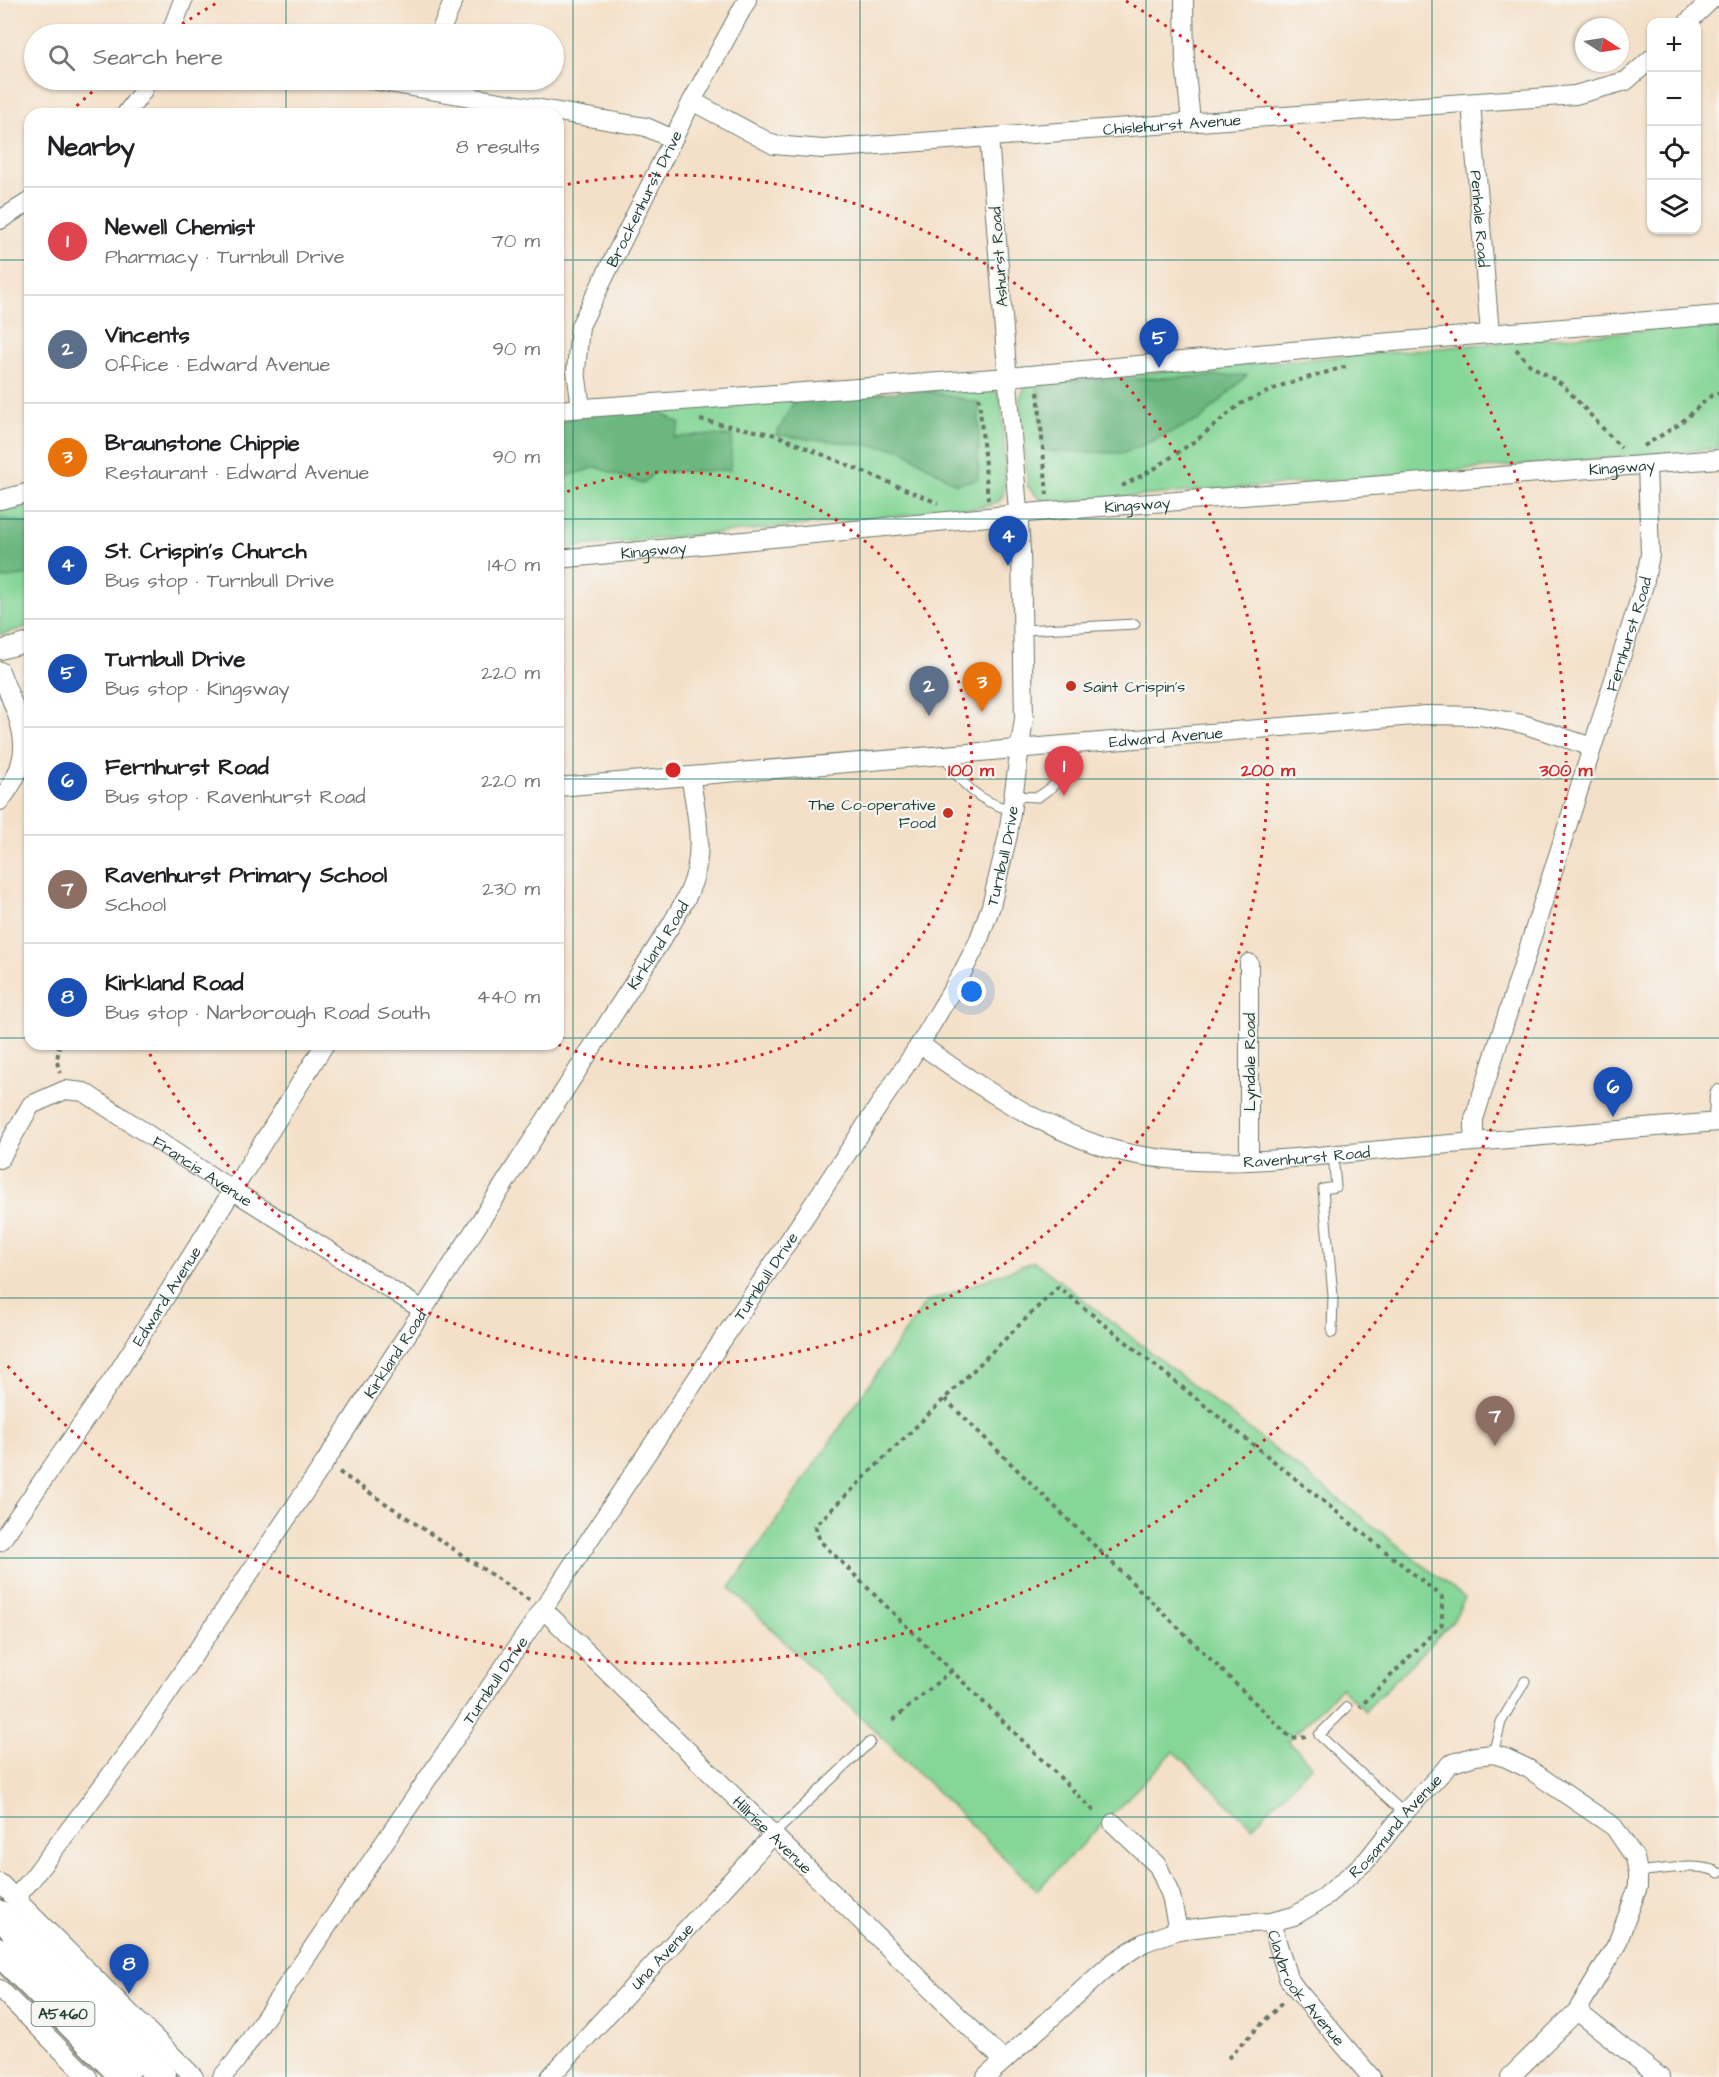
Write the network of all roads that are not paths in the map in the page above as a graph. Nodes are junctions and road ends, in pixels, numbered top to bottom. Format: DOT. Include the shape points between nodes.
graph roads {
  1 [pos="183,0"];
  2 [pos="454,0"];
  3 [pos="747,0"];
  4 [pos="1184,0"];
  5 [pos="1711,0"];
  6 [pos="1692,18"];
  7 [pos="174,24"];
  8 [pos="443,24"];
  9 [pos="1647,62"];
  10 [pos="143,90"];
  11 [pos="450,90"];
  12 [pos="692,101"];
  13 [pos="1471,103"];
  14 [pos="130,108"];
  15 [pos="545,108"];
  16 [pos="564,112"];
  17 [pos="1191,121"];
  18 [pos="989,137"];
  19 [pos="674,139"];
  20 [pos="24,205"];
  21 [pos="0,220"];
  22 [pos="1719,315"];
  23 [pos="1490,334"];
  24 [pos="1008,377"];
  25 [pos="581,408"];
  26 [pos="564,409"];
  27 [pos="1719,459"];
  28 [pos="1635,463"];
  29 [pos="24,494"];
  30 [pos="0,500"];
  31 [pos="1019,516"];
  32 [pos="564,558"];
  33 [pos="1135,624"];
  34 [pos="1023,630"];
  35 [pos="24,644"];
  36 [pos="0,650"];
  37 [pos="0,671"];
  38 [pos="1068,746"];
  39 [pos="1592,747"];
  40 [pos="1020,749"];
  41 [pos="945,756"];
  42 [pos="690,777"];
  43 [pos="564,787"];
  44 [pos="0,801"];
  45 [pos="1013,803"];
  46 [pos="1249,963"];
  47 [pos="920,1044"];
  48 [pos="321,1050"];
  49 [pos="1719,1094"];
  50 [pos="1719,1122"];
  51 [pos="1474,1142"];
  52 [pos="1333,1154"];
  53 [pos="0,1159"];
  54 [pos="1249,1161"];
  55 [pos="232,1190"];
  56 [pos="423,1310"];
  57 [pos="1332,1333"];
  58 [pos="0,1542"];
  59 [pos="543,1609"];
  60 [pos="1525,1681"];
  61 [pos="1347,1707"];
  62 [pos="870,1743"];
  63 [pos="1492,1754"];
  64 [pos="1404,1814"];
  65 [pos="1113,1823"];
  66 [pos="774,1834"];
  67 [pos="1638,1872"];
  68 [pos="1719,1873"];
  69 [pos="0,1882"];
  70 [pos="7,1906"];
  71 [pos="1271,1922"];
  72 [pos="1178,1930"];
  73 [pos="0,1952"];
  74 [pos="0,1989"];
  75 [pos="1577,2012"];
  76 [pos="1004,2061"];
  77 [pos="88,2077"];
  78 [pos="125,2077"];
  79 [pos="162,2077"];
  80 [pos="194,2077"];
  81 [pos="222,2077"];
  82 [pos="550,2077"];
  83 [pos="986,2077"];
  84 [pos="1371,2077"];
  85 [pos="1510,2077"];
  86 [pos="1660,2077"];
  1 -- 7 [label="street"];
  2 -- 8 [label="street"];
  3 -- 12 [label="street, Brockenhurst Drive"];
  4 -- 17 [label="street"];
  5 -- 6 [label="street"];
  9 -- 13 [label="street, Chislehurst Avenue" via="1626,81 1575,95"];
  10 -- 14 [label="street"];
  11 -- 15 [label="street"];
  12 -- 18 [label="street, Chislehurst Avenue" via="774,145 823,149"];
  12 -- 19 [label="street, Brockenhurst Drive"];
  13 -- 17 [label="street, Chislehurst Avenue"];
  13 -- 23 [label="street, Penhale Road"];
  16 -- 19 [label="street" via="646,127"];
  17 -- 18 [label="street, Chislehurst Avenue"];
  18 -- 24 [label="street, Ashurst Road"];
  19 -- 25 [label="street, Brockenhurst Drive" via="580,326 576,371"];
  20 -- 21 [label="street"];
  22 -- 23 [label="street"];
  23 -- 24 [label="street"];
  24 -- 25 [label="street"];
  24 -- 31 [label="street, Turnbull Drive"];
  25 -- 26 [label="street"];
  27 -- 28 [label="street, Kingsway"];
  28 -- 31 [label="street, Kingsway"];
  28 -- 39 [label="street, Fernhurst Road" via="1650,555"];
  29 -- 30 [label="street"];
  31 -- 32 [label="street, Kingsway"];
  31 -- 34 [label="street, Turnbull Drive"];
  33 -- 34 [label="lane"];
  34 -- 40 [label="street, Turnbull Drive" via="1024,718"];
  35 -- 36 [label="street"];
  37 -- 44 [label="street" via="23,736 23,760 13,784"];
  38 -- 39 [label="street, Edward Avenue" via="1426,715 1480,716 1512,722"];
  38 -- 40 [label="street, Edward Avenue"];
  38 -- 45 [label="lane" via="1064,773 1052,788 1038,797"];
  39 -- 51 [label="street, Fernhurst Road" via="1474,1119"];
  40 -- 41 [label="street, Edward Avenue"];
  40 -- 45 [label="street, Turnbull Drive"];
  41 -- 42 [label="street, Edward Avenue"];
  41 -- 45 [label="lane" via="968,790 1000,808"];
  42 -- 43 [label="street, Edward Avenue"];
  42 -- 56 [label="street, Kirkland Road" via="699,823 699,858 690,890"];
  45 -- 47 [label="street, Turnbull Drive" via="1002,868 978,942"];
  46 -- 54 [label="street, Lyndale Road"];
  47 -- 54 [label="street, Ravenhurst Road" via="1024,1112 1103,1146 1168,1160"];
  47 -- 59 [label="street, Turnbull Drive"];
  48 -- 55 [label="street, Edward Avenue"];
  49 -- 50 [label="street"];
  50 -- 51 [label="street, Ravenhurst Road"];
  51 -- 52 [label="street, Ravenhurst Road"];
  52 -- 54 [label="street, Ravenhurst Road"];
  52 -- 57 [label="lane" via="1336,1187 1323,1189 1333,1295"];
  53 -- 55 [label="street, Francis Avenue" via="31,1105 65,1090 84,1092"];
  55 -- 56 [label="street, Francis Avenue"];
  55 -- 58 [label="street, Edward Avenue" via="118,1372"];
  56 -- 70 [label="street, Kirkland Road" via="128,1752"];
  59 -- 66 [label="street, Hillrise Avenue"];
  59 -- 81 [label="street, Turnbull Drive"];
  60 -- 63 [label="lane" via="1501,1722"];
  61 -- 64 [label="lane" via="1319,1735"];
  62 -- 66 [label="lane"];
  63 -- 64 [label="street, Rosamund Avenue" via="1450,1764"];
  63 -- 67 [label="street" via="1529,1769 1614,1827 1635,1858"];
  64 -- 71 [label="street, Rosamund Avenue" via="1367,1860 1321,1900 1294,1916"];
  65 -- 72 [label="street" via="1158,1866 1171,1896"];
  66 -- 76 [label="street, Hillrise Avenue"];
  66 -- 82 [label="street, Una Avenue"];
  67 -- 68 [label="lane" via="1692,1867 1712,1868"];
  67 -- 75 [label="street" via="1638,1887 1617,1944"];
  69 -- 70 [label="street"];
  70 -- 79 [label="main road, A5460"];
  70 -- 80 [label="street"];
  71 -- 72 [label="street, Rosamund Avenue"];
  71 -- 84 [label="street, Claybrook Avenue" via="1288,1978"];
  72 -- 76 [label="street, Rosamund Avenue" via="1143,1943 1112,1964"];
  73 -- 78 [label="main road, A5460"];
  74 -- 77 [label="street"];
  75 -- 85 [label="street"];
  75 -- 86 [label="street"];
  76 -- 83 [label="street, Rosamund Avenue"];
}
